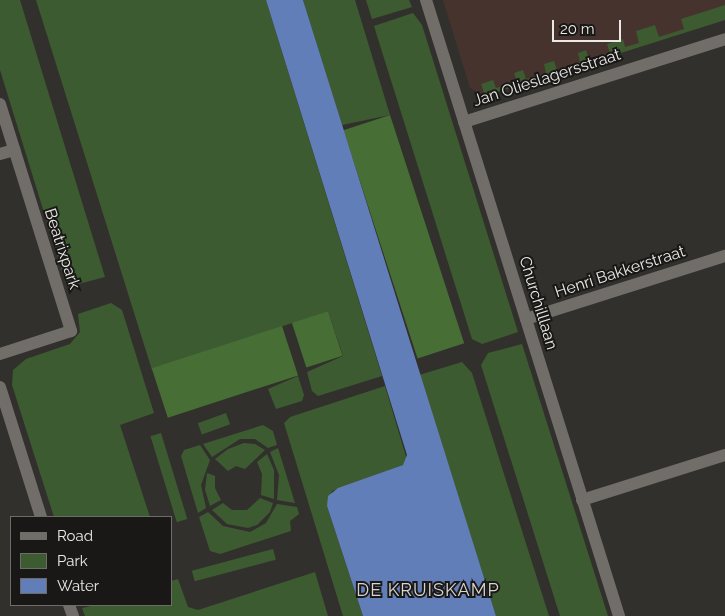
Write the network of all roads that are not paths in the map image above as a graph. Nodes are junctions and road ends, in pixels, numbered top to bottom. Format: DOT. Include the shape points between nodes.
graph roads {
  1 [pos="426,0"];
  2 [pos="725,39"];
  3 [pos="0,104"];
  4 [pos="464,122"];
  5 [pos="14,150"];
  6 [pos="0,154"];
  7 [pos="725,256"];
  8 [pos="526,319"];
  9 [pos="0,354"];
  10 [pos="0,386"];
  11 [pos="725,455"];
  12 [pos="582,500"];
  13 [pos="42,516"];
  14 [pos="618,616"];
  1 -- 4 [label="street, Churchilllaan"];
  2 -- 4 [label="street, Jan Olieslagersstraat"];
  3 -- 5 [label="street, Beatrixpark"];
  4 -- 8 [label="street, Churchilllaan"];
  5 -- 6 [label="street"];
  5 -- 9 [label="street, Beatrixpark" via="71,331"];
  7 -- 8 [label="street, Henri Bakkerstraat"];
  8 -- 12 [label="street, Churchilllaan"];
  10 -- 13 [label="street"];
  11 -- 12 [label="street"];
  12 -- 14 [label="street, Churchilllaan"];
}
